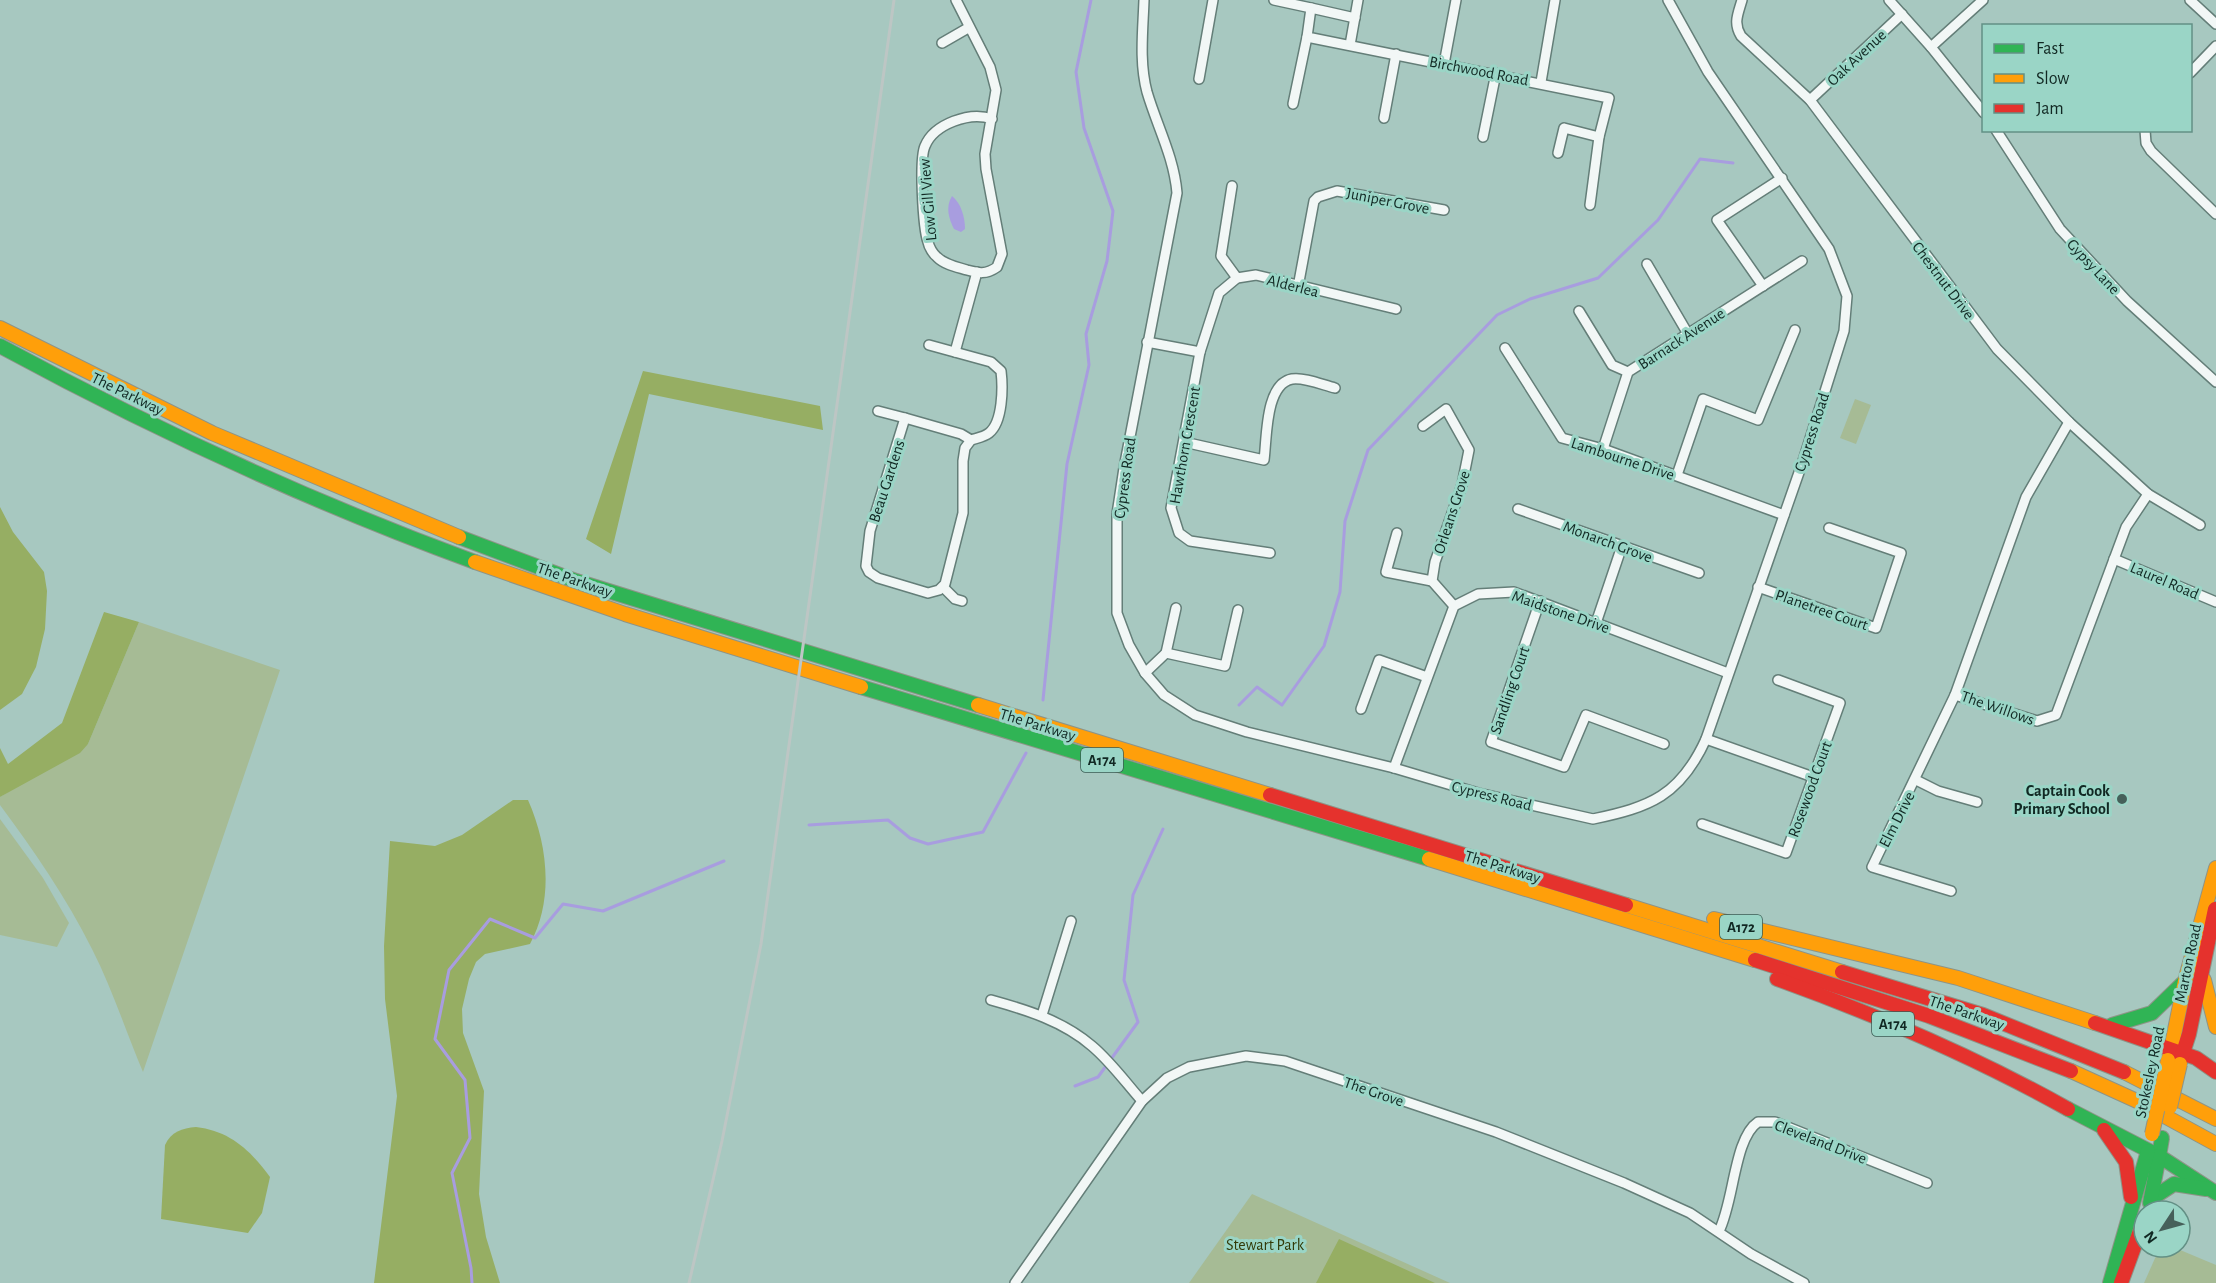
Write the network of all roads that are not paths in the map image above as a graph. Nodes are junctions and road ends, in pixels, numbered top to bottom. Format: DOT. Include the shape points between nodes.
graph roads {
  1 [pos="956,0"];
  2 [pos="1144,0"];
  3 [pos="1213,0"];
  4 [pos="1274,0"];
  5 [pos="1358,0"];
  6 [pos="1456,0"];
  7 [pos="1555,0"];
  8 [pos="1668,0"];
  9 [pos="1742,0"];
  10 [pos="1888,0"];
  11 [pos="1983,0"];
  12 [pos="2190,0"];
  13 [pos="1311,8"];
  14 [pos="1902,14"];
  15 [pos="1355,18"];
  16 [pos="2216,24"];
  17 [pos="968,28"];
  18 [pos="1307,37"];
  19 [pos="942,43"];
  20 [pos="1350,45"];
  21 [pos="2216,46"];
  22 [pos="1931,47"];
  23 [pos="1396,54"];
  24 [pos="1444,64"];
  25 [pos="2192,71"];
  26 [pos="1496,73"];
  27 [pos="1199,79"];
  28 [pos="1541,82"];
  29 [pos="1810,100"];
  30 [pos="1293,104"];
  31 [pos="1982,112"];
  32 [pos="1384,118"];
  33 [pos="992,119"];
  34 [pos="1997,132"];
  35 [pos="2146,132"];
  36 [pos="1483,137"];
  37 [pos="1599,137"];
  38 [pos="1558,153"];
  39 [pos="1782,178"];
  40 [pos="1232,186"];
  41 [pos="1590,205"];
  42 [pos="1444,210"];
  43 [pos="2216,214"];
  44 [pos="1802,261"];
  45 [pos="1647,264"];
  46 [pos="977,272"];
  47 [pos="1237,278"];
  48 [pos="1763,286"];
  49 [pos="1298,287"];
  50 [pos="1396,309"];
  51 [pos="1579,311"];
  52 [pos="0,328"];
  53 [pos="1795,330"];
  54 [pos="1688,334"];
  55 [pos="1147,342"];
  56 [pos="929,345"];
  57 [pos="0,346"];
  58 [pos="1505,348"];
  59 [pos="956,352"];
  60 [pos="1200,352"];
  61 [pos="1628,372"];
  62 [pos="2216,382"];
  63 [pos="1335,388"];
  64 [pos="878,411"];
  65 [pos="905,418"];
  66 [pos="2069,422"];
  67 [pos="1423,426"];
  68 [pos="971,440"];
  69 [pos="1184,441"];
  70 [pos="1602,449"];
  71 [pos="1677,475"];
  72 [pos="2148,494"];
  73 [pos="1518,509"];
  74 [pos="1784,515"];
  75 [pos="2200,525"];
  76 [pos="1829,528"];
  77 [pos="1397,533"];
  78 [pos="1622,546"];
  79 [pos="1270,553"];
  80 [pos="2114,559"];
  81 [pos="1699,573"];
  82 [pos="1432,581"];
  83 [pos="943,587"];
  84 [pos="1758,587"];
  85 [pos="962,601"];
  86 [pos="1540,601"];
  87 [pos="2216,602"];
  88 [pos="1454,606"];
  89 [pos="1176,608"];
  90 [pos="1238,610"];
  91 [pos="1596,623"];
  92 [pos="1166,653"];
  93 [pos="1145,673"];
  94 [pos="1728,673"];
  95 [pos="1427,677"];
  96 [pos="1778,680"];
  97 [pos="1955,695"];
  98 [pos="1361,710"];
  99 [pos="1706,739"];
  100 [pos="1664,744"];
  101 [pos="1394,768"];
  102 [pos="1813,777"];
  103 [pos="1916,780"];
  104 [pos="1977,802"];
  105 [pos="1702,824"];
  106 [pos="2216,868"];
  107 [pos="1951,891"];
  108 [pos="1616,901"];
  109 [pos="2216,902"];
  110 [pos="1071,921"];
  111 [pos="1628,922"];
  112 [pos="2201,944"];
  113 [pos="2202,970"];
  114 [pos="2185,981"];
  115 [pos="991,1000"];
  116 [pos="1042,1015"];
  117 [pos="2108,1026"];
  118 [pos="2216,1027"];
  119 [pos="2176,1056"];
  120 [pos="2216,1072"];
  121 [pos="1142,1101"];
  122 [pos="2216,1119"];
  123 [pos="2103,1129"];
  124 [pos="2216,1143"];
  125 [pos="2153,1153"];
  126 [pos="1927,1183"];
  127 [pos="2214,1192"];
  128 [pos="2134,1199"];
  129 [pos="2142,1199"];
  130 [pos="2149,1199"];
  131 [pos="2156,1199"];
  132 [pos="2132,1230"];
  133 [pos="1719,1231"];
  134 [pos="2132,1240"];
  135 [pos="1015,1283"];
  136 [pos="1804,1283"];
  137 [pos="2110,1283"];
  138 [pos="2121,1283"];
  1 -- 17 [label="street"];
  2 -- 55 [label="street, Cypress Road" via="1142,54 1146,89 1175,171 1178,193"];
  3 -- 27 [label="street"];
  4 -- 13 [label="street"];
  5 -- 15 [label="street"];
  6 -- 24 [label="street"];
  7 -- 28 [label="street"];
  8 -- 39 [label="street, Cypress Road" via="1708,72"];
  9 -- 29 [label="street, Chestnut Drive" via="1736,19 1741,36"];
  10 -- 14 [label="street"];
  11 -- 22 [label="street"];
  12 -- 16 [label="street"];
  13 -- 15 [label="street"];
  13 -- 18 [label="street"];
  14 -- 22 [label="street"];
  14 -- 29 [label="street, Oak Avenue"];
  15 -- 20 [label="street"];
  17 -- 19 [label="street"];
  17 -- 33 [label="street" via="994,80 996,102"];
  18 -- 20 [label="street, Birchwood Road"];
  18 -- 30 [label="street"];
  20 -- 23 [label="street, Birchwood Road"];
  21 -- 25 [label="street"];
  22 -- 31 [label="street"];
  23 -- 24 [label="street, Birchwood Road"];
  23 -- 32 [label="street"];
  24 -- 26 [label="street, Birchwood Road"];
  26 -- 28 [label="street, Birchwood Road"];
  26 -- 36 [label="street"];
  28 -- 37 [label="street, Birchwood Road" via="1609,98"];
  29 -- 66 [label="street, Chestnut Drive" via="1997,349"];
  33 -- 46 [label="street" via="986,169 1002,254 992,271"];
  33 -- 46 [label="street, Low Gill View" via="983,116 940,128 930,136 921,158 928,243 946,263"];
  34 -- 62 [label="street, Gypsy Lane" via="2046,210 2068,237 2127,301"];
  35 -- 43 [label="street" via="2151,151"];
  37 -- 38 [label="street" via="1564,128"];
  37 -- 41 [label="street, Birchwood Road"];
  39 -- 48 [label="street" via="1717,220"];
  39 -- 74 [label="street, Cypress Road" via="1829,249 1846,296 1844,331"];
  40 -- 47 [label="street" via="1221,256"];
  42 -- 49 [label="street, Juniper Grove" via="1337,191 1318,197 1314,201"];
  44 -- 48 [label="street, Barnack Avenue"];
  45 -- 54 [label="street"];
  46 -- 59 [label="street"];
  47 -- 49 [label="street, Alderlea" via="1256,276"];
  47 -- 60 [label="street" via="1219,293"];
  48 -- 54 [label="street, Barnack Avenue"];
  49 -- 50 [label="street, Alderlea"];
  51 -- 61 [label="street" via="1612,365"];
  52 -- 108 [label="main road, The Parkway / A174" via="276,464 576,581"];
  53 -- 71 [label="street" via="1758,420 1703,399"];
  54 -- 61 [label="street, Barnack Avenue"];
  55 -- 60 [label="street"];
  55 -- 93 [label="street, Cypress Road" via="1117,514 1116,561 1117,613"];
  56 -- 59 [label="street"];
  57 -- 111 [label="main road, The Parkway / A174" via="106,401 269,477 509,574 830,677"];
  58 -- 70 [label="street, Lambourne Drive" via="1562,438"];
  59 -- 68 [label="street" via="991,362 1001,375 994,428 988,435"];
  60 -- 69 [label="street, Hawthorn Crescent"];
  61 -- 70 [label="street, Barnack Avenue"];
  63 -- 69 [label="street" via="1293,379 1280,385 1272,398 1264,460"];
  64 -- 65 [label="street, Beau Gardens"];
  65 -- 68 [label="street, Beau Gardens"];
  65 -- 83 [label="street, Beau Gardens" via="870,531 866,566 878,578 928,593"];
  66 -- 72 [label="street, Chestnut Drive"];
  66 -- 97 [label="street, The Willows" via="2026,497"];
  67 -- 82 [label="street, Orleans Grove" via="1446,409 1469,450"];
  68 -- 83 [label="street" via="963,461 963,513"];
  69 -- 79 [label="street, Hawthorn Crescent" via="1171,508 1179,533 1190,541"];
  70 -- 71 [label="street, Lambourne Drive"];
  71 -- 74 [label="street, Lambourne Drive"];
  72 -- 75 [label="street, Chestnut Drive"];
  72 -- 80 [label="street, The Willows" via="2126,527"];
  73 -- 78 [label="street, Monarch Grove"];
  74 -- 84 [label="street, Cypress Road"];
  76 -- 84 [label="street, Planetree Court" via="1902,553 1876,628"];
  77 -- 82 [label="street" via="1386,572"];
  78 -- 81 [label="street, Monarch Grove"];
  78 -- 91 [label="street"];
  80 -- 87 [label="street, Laurel Road"];
  80 -- 97 [label="street, The Willows" via="2056,715 2037,721"];
  82 -- 88 [label="street"];
  83 -- 85 [label="street"];
  84 -- 94 [label="street, Cypress Road"];
  86 -- 88 [label="street, Maidstone Drive" via="1499,591 1478,594"];
  86 -- 91 [label="street, Maidstone Drive"];
  86 -- 100 [label="street, Sandling Court" via="1491,742 1564,767 1586,715"];
  88 -- 95 [label="street"];
  89 -- 92 [label="street"];
  90 -- 92 [label="street" via="1225,666"];
  91 -- 94 [label="street, Maidstone Drive"];
  92 -- 93 [label="street"];
  93 -- 101 [label="street, Cypress Road" via="1164,695 1195,715 1286,743"];
  94 -- 99 [label="street, Cypress Road"];
  95 -- 98 [label="street" via="1379,660"];
  95 -- 101 [label="street"];
  96 -- 102 [label="street, Rosewood Court" via="1840,703"];
  97 -- 103 [label="street, Elm Drive"];
  99 -- 101 [label="street, Cypress Road" via="1686,776 1664,796 1634,811 1593,819 1478,793"];
  99 -- 102 [label="street"];
  102 -- 105 [label="street, Rosewood Court" via="1786,854"];
  103 -- 104 [label="street"];
  103 -- 107 [label="street, Elm Drive" via="1872,867"];
  106 -- 112 [label="main road, Stokesley Road / A172"];
  108 -- 117 [label="main road, A172" via="1665,906 1958,978"];
  108 -- 122 [label="main road, The Parkway / A174" via="1983,1015 2134,1076"];
  109 -- 112 [label="main road, Marton Road / A172"];
  110 -- 116 [label="street"];
  111 -- 123 [label="main road, A174" via="1719,960 1870,1013 2016,1080"];
  111 -- 124 [label="main road, The Parkway / A174" via="1886,1002 2029,1052 2146,1104"];
  112 -- 113 [label="main road, Marton Road / A172"];
  112 -- 114 [label="main road, Stokesley Road / A172"];
  113 -- 118 [label="main road"];
  113 -- 119 [label="main road, Marton Road / A172"];
  114 -- 117 [label="main road, A172" via="2151,1015"];
  114 -- 119 [label="main road, Stokesley Road / A172"];
  115 -- 116 [label="street"];
  116 -- 121 [label="street" via="1079,1036"];
  117 -- 119 [label="main road, A172"];
  119 -- 120 [label="main road" via="2196,1058"];
  119 -- 125 [label="main road, Stokesley Road / A172, bridge"];
  121 -- 133 [label="street, The Grove" via="1167,1078 1189,1066 1246,1056 1285,1061 1496,1132 1624,1183"];
  121 -- 135 [label="street, The Grove"];
  123 -- 125 [label="main road, A174"];
  123 -- 128 [label="main road, A174" via="2126,1161"];
  125 -- 127 [label="main road, A172"];
  125 -- 129 [label="main road, Stokesley Road / A172"];
  125 -- 130 [label="main road, Stokesley Road / A172"];
  126 -- 133 [label="street, Cleveland Drive" via="1775,1122 1758,1122 1751,1126 1744,1140 1727,1215"];
  127 -- 131 [label="main road, A172" via="2174,1184"];
  132 -- 137 [label="main road, Stokesley Road / A172"];
  133 -- 136 [label="street, The Grove"];
  134 -- 138 [label="main road, Stokesley Road / A172"];
}
